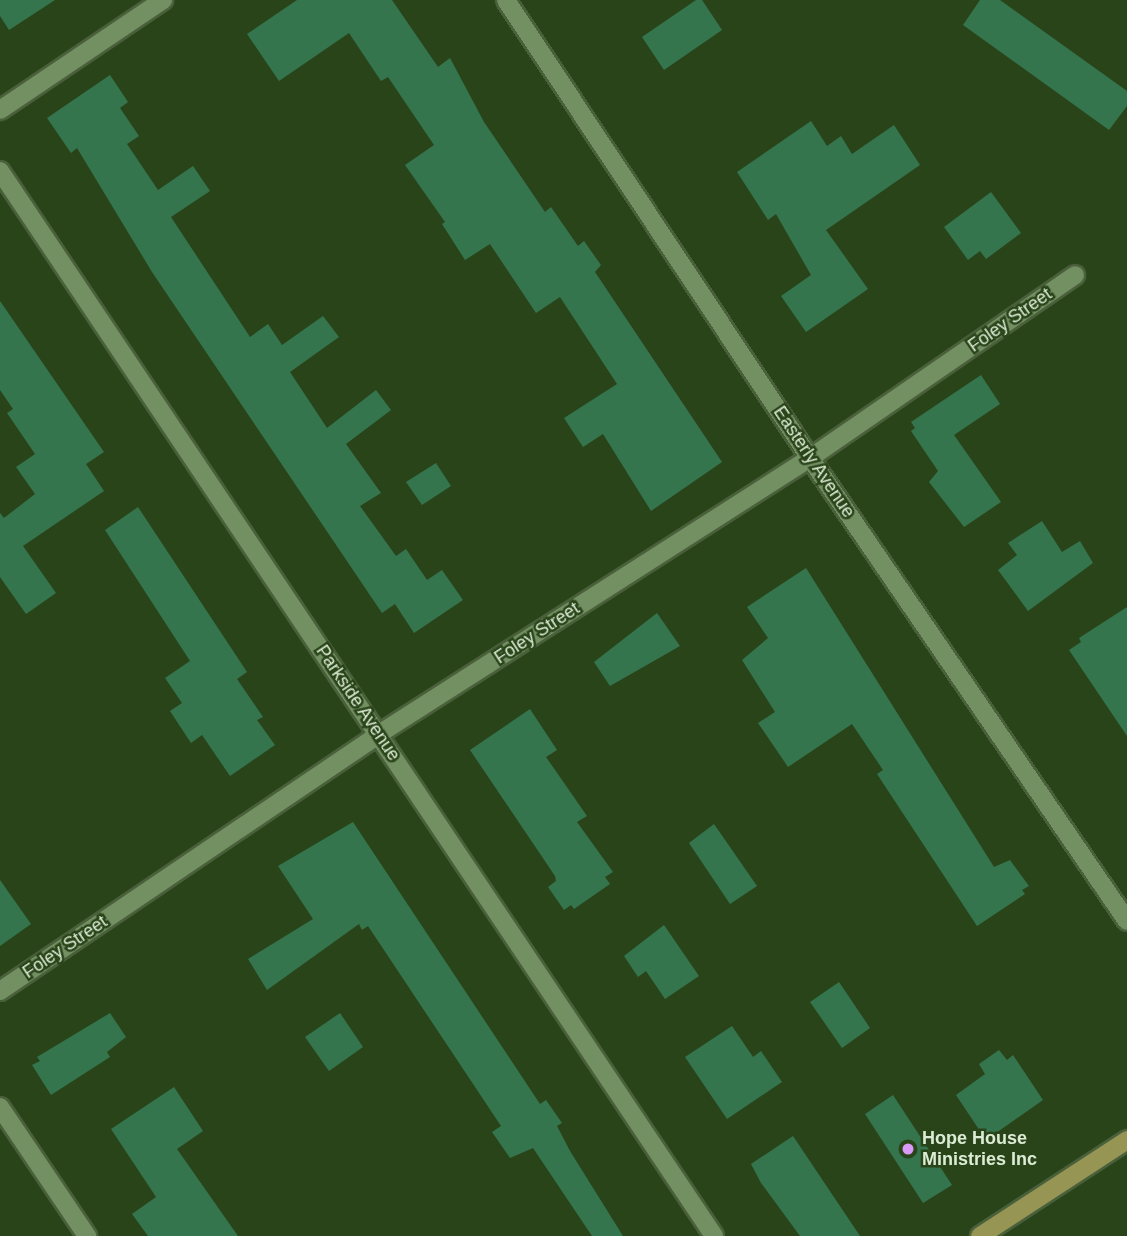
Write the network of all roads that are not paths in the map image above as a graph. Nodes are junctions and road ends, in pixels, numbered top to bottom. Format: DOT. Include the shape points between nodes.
graph roads {
  1 [pos="163,0"];
  2 [pos="506,0"];
  3 [pos="0,110"];
  4 [pos="0,171"];
  5 [pos="1075,275"];
  6 [pos="810,458"];
  7 [pos="379,734"];
  8 [pos="1127,921"];
  9 [pos="0,991"];
  10 [pos="0,1107"];
  11 [pos="1127,1140"];
  12 [pos="87,1236"];
  13 [pos="714,1236"];
  14 [pos="980,1236"];
  1 -- 3 [label="street"];
  2 -- 6 [label="street, Easterly Avenue"];
  4 -- 7 [label="street, Parkside Avenue"];
  5 -- 6 [label="street, Foley Street"];
  6 -- 7 [label="street, Foley Street"];
  6 -- 8 [label="street, Easterly Avenue"];
  7 -- 9 [label="street, Foley Street"];
  7 -- 13 [label="street, Parkside Avenue"];
  10 -- 12 [label="street"];
  11 -- 14 [label="main road"];
}
